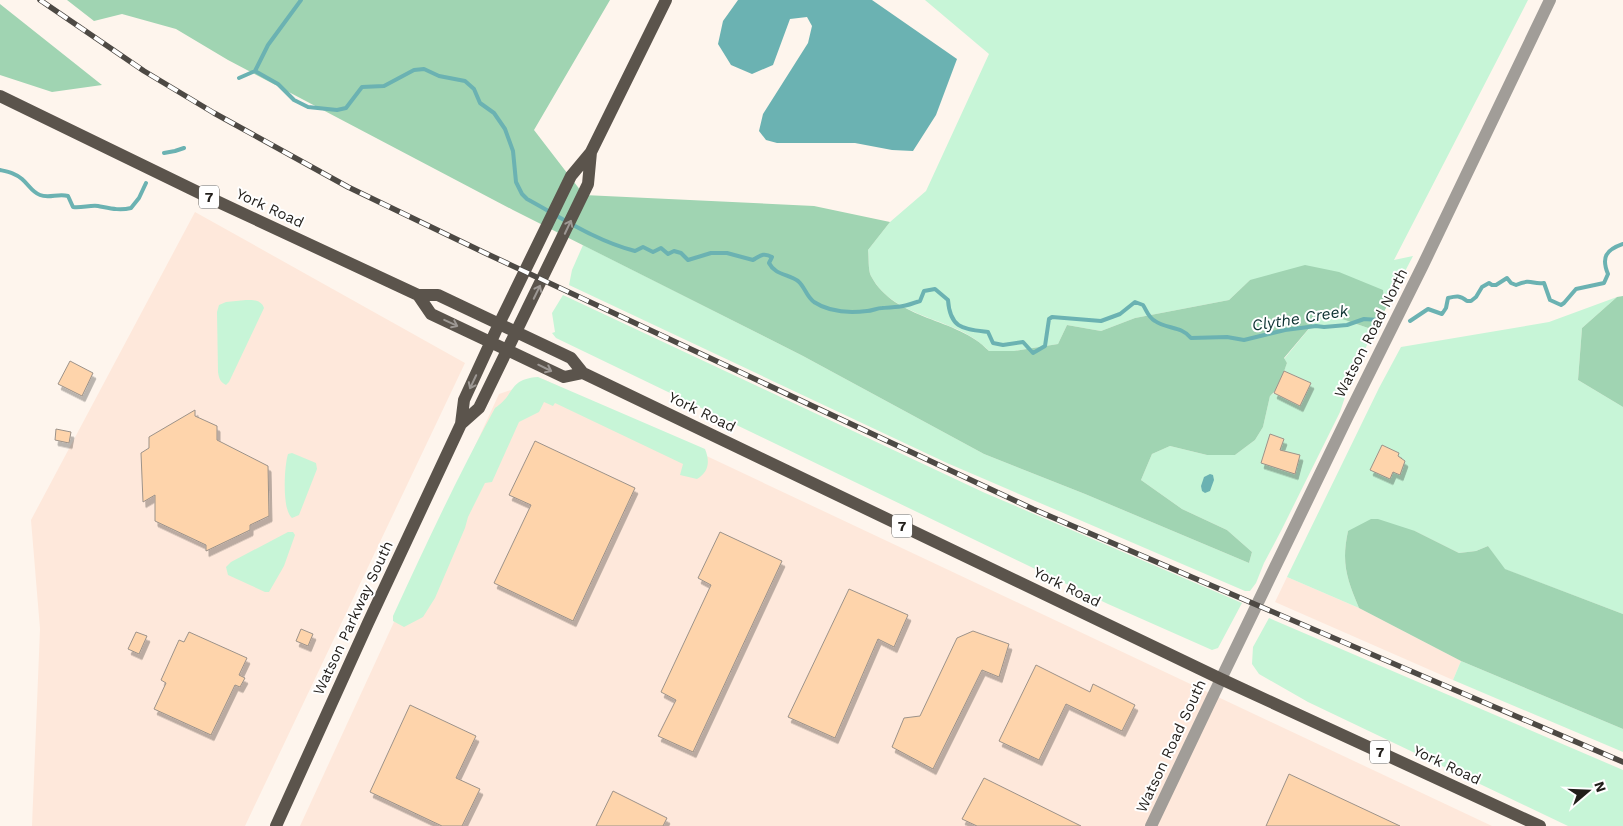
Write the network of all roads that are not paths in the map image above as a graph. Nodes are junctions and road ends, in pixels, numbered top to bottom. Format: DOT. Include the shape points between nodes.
graph roads {
  1 [pos="666,0"];
  2 [pos="1550,0"];
  3 [pos="0,96"];
  4 [pos="591,152"];
  5 [pos="418,295"];
  6 [pos="499,324"];
  7 [pos="517,332"];
  8 [pos="491,342"];
  9 [pos="508,350"];
  10 [pos="583,373"];
  11 [pos="461,424"];
  12 [pos="1221,679"];
  13 [pos="276,826"];
  14 [pos="1151,826"];
  15 [pos="1540,826"];
  1 -- 4 [label="main road"];
  2 -- 12 [label="street, Watson Road North"];
  3 -- 5 [label="main road, York Road / 7"];
  4 -- 6 [label="main road, Watson Parkway South" via="571,176"];
  7 -- 4 [label="main road, Watson Parkway South, one-way" via="588,184"];
  5 -- 6 [label="main road, York Road / 7" via="438,295"];
  5 -- 8 [label="main road, York Road / 7, one-way" via="431,314"];
  6 -- 7 [label="main road, York Road / 7"];
  6 -- 8 [label="main road, Watson Parkway South"];
  7 -- 9 [label="main road, Watson Parkway South"];
  7 -- 10 [label="main road, York Road / 7" via="571,358"];
  8 -- 9 [label="main road, York Road / 7"];
  8 -- 11 [label="main road, Watson Parkway South, one-way" via="464,400"];
  9 -- 10 [label="main road, York Road / 7, one-way" via="564,378"];
  9 -- 11 [label="main road, Watson Parkway South" via="479,408"];
  10 -- 12 [label="main road, York Road / 7"];
  11 -- 13 [label="main road, Watson Parkway South"];
  12 -- 14 [label="street, Watson Road South"];
  12 -- 15 [label="main road, York Road / 7"];
}
